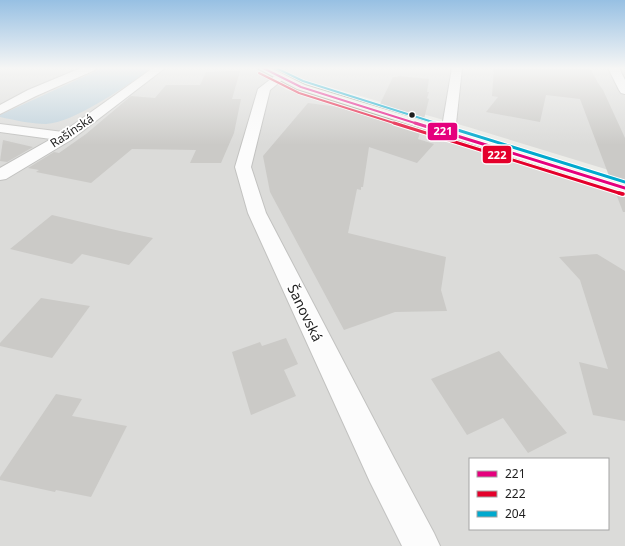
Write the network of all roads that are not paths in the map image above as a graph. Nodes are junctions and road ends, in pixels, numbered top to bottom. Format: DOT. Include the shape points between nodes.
graph roads {
  1 [pos="33,93"];
  2 [pos="125,93"];
  3 [pos="263,93"];
  4 [pos="322,93"];
  5 [pos="453,93"];
  6 [pos="0,110"];
  7 [pos="0,128"];
  8 [pos="448,133"];
  9 [pos="66,137"];
  10 [pos="0,175"];
  11 [pos="625,188"];
  12 [pos="421,546"];
  1 -- 6 [label="street"];
  2 -- 9 [label="street, Rašínská"];
  3 -- 12 [label="street, Šanovská" via="243,168 257,213"];
  4 -- 8 [label="street"];
  5 -- 8 [label="street"];
  7 -- 9 [label="street"];
  8 -- 11 [label="street"];
  9 -- 10 [label="street, Rašínská"];
}
